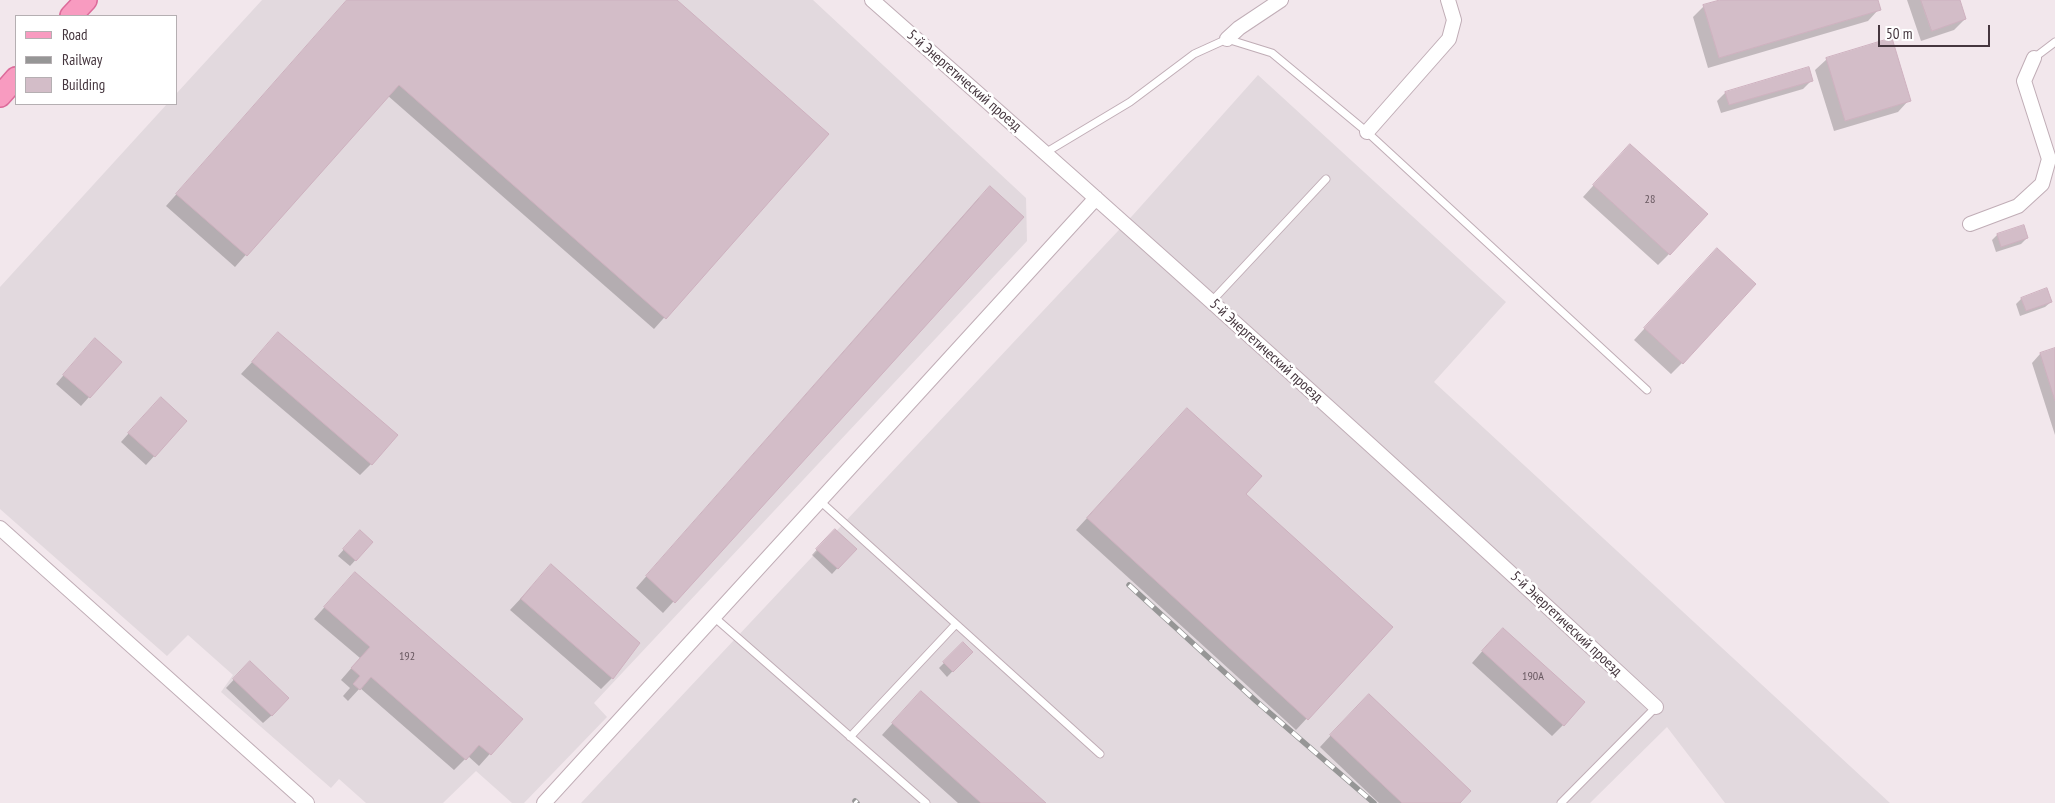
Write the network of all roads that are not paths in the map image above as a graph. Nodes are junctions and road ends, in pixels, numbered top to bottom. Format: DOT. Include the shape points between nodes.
graph roads {
  1 [pos="86,0"];
  2 [pos="872,0"];
  3 [pos="1281,0"];
  4 [pos="1448,0"];
  5 [pos="73,15"];
  6 [pos="1227,39"];
  7 [pos="2055,42"];
  8 [pos="2034,58"];
  9 [pos="15,79"];
  10 [pos="0,96"];
  11 [pos="1367,132"];
  12 [pos="1045,153"];
  13 [pos="1326,179"];
  14 [pos="1096,198"];
  15 [pos="1970,224"];
  16 [pos="1211,302"];
  17 [pos="1647,390"];
  18 [pos="820,501"];
  19 [pos="0,528"];
  20 [pos="714,617"];
  21 [pos="956,624"];
  22 [pos="1656,707"];
  23 [pos="850,737"];
  24 [pos="1100,754"];
  25 [pos="307,803"];
  26 [pos="544,803"];
  27 [pos="926,803"];
  28 [pos="1561,803"];
  1 -- 5 [label="main road"];
  2 -- 12 [label="street, 5-й Энергетический проезд"];
  3 -- 6 [label="street"];
  4 -- 11 [label="street" via="1454,20 1449,38"];
  6 -- 11 [label="lane" via="1272,53"];
  6 -- 12 [label="lane" via="1194,54 1130,102"];
  7 -- 8 [label="lane"];
  8 -- 15 [label="street" via="2024,81 2049,159 2042,184 2018,206"];
  9 -- 10 [label="main road"];
  11 -- 17 [label="lane"];
  12 -- 14 [label="street, 5-й Энергетический проезд"];
  13 -- 16 [label="lane"];
  14 -- 16 [label="street, 5-й Энергетический проезд"];
  14 -- 18 [label="street"];
  16 -- 22 [label="street, 5-й Энергетический проезд"];
  18 -- 20 [label="street"];
  18 -- 21 [label="lane"];
  19 -- 25 [label="street"];
  20 -- 23 [label="lane"];
  20 -- 26 [label="street"];
  21 -- 23 [label="lane"];
  21 -- 24 [label="lane"];
  22 -- 28 [label="lane"];
  23 -- 27 [label="lane"];
}
